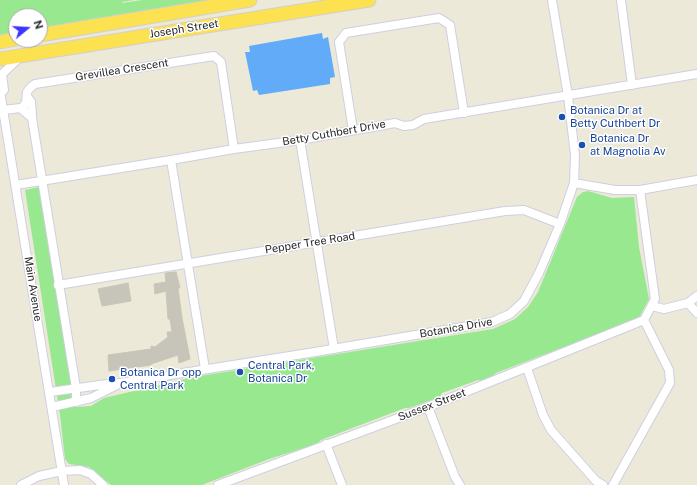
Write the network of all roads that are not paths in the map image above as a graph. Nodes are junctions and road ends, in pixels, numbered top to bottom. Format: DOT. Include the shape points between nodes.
graph roads {
  1 [pos="250,0"];
  2 [pos="369,0"];
  3 [pos="552,0"];
  4 [pos="621,0"];
  5 [pos="48,34"];
  6 [pos="22,55"];
  7 [pos="0,59"];
  8 [pos="697,74"];
  9 [pos="632,85"];
  10 [pos="0,92"];
  11 [pos="27,96"];
  12 [pos="568,96"];
  13 [pos="20,108"];
  14 [pos="4,110"];
  15 [pos="464,113"];
  16 [pos="32,118"];
  17 [pos="353,130"];
  18 [pos="300,140"];
  19 [pos="234,148"];
  20 [pos="171,160"];
  21 [pos="697,180"];
  22 [pos="43,181"];
  23 [pos="574,183"];
  24 [pos="16,185"];
  25 [pos="640,190"];
  26 [pos="560,224"];
  27 [pos="317,242"];
  28 [pos="188,264"];
  29 [pos="58,285"];
  30 [pos="697,296"];
  31 [pos="688,303"];
  32 [pos="652,306"];
  33 [pos="697,313"];
  34 [pos="644,320"];
  35 [pos="334,349"];
  36 [pos="527,368"];
  37 [pos="205,369"];
  38 [pos="120,384"];
  39 [pos="76,388"];
  40 [pos="50,392"];
  41 [pos="76,402"];
  42 [pos="52,406"];
  43 [pos="428,406"];
  44 [pos="326,444"];
  45 [pos="62,471"];
  46 [pos="21,485"];
  47 [pos="64,485"];
  48 [pos="103,485"];
  49 [pos="218,485"];
  50 [pos="342,485"];
  51 [pos="460,485"];
  52 [pos="603,485"];
  53 [pos="613,485"];
  1 -- 5 [label="highway, Joseph Street"];
  2 -- 6 [label="highway, Joseph Street"];
  3 -- 12 [label="street, Botanica Drive"];
  4 -- 9 [label="street"];
  6 -- 7 [label="highway, Joseph Street"];
  6 -- 10 [label="street, Main Avenue" via="2,74 4,90"];
  8 -- 9 [label="street, Betty Cuthbert Drive"];
  9 -- 12 [label="street, Betty Cuthbert Drive"];
  10 -- 14 [label="street, Main Avenue"];
  11 -- 13 [label="street, Grevillea Crescent" via="26,102"];
  11 -- 16 [label="street" via="31,102"];
  11 -- 19 [label="street, Grevillea Crescent" via="30,87 35,84 214,56 221,62"];
  12 -- 15 [label="street, Betty Cuthbert Drive"];
  12 -- 23 [label="street, Botanica Drive" via="575,155"];
  13 -- 14 [label="street"];
  13 -- 16 [label="street"];
  14 -- 24 [label="street, Main Avenue"];
  15 -- 17 [label="street, Betty Cuthbert Drive" via="424,119 413,126 395,123"];
  15 -- 17 [label="street" via="450,25 440,18 432,19 346,33 339,42"];
  16 -- 22 [label="street"];
  17 -- 18 [label="street, Betty Cuthbert Drive"];
  18 -- 19 [label="street, Betty Cuthbert Drive"];
  18 -- 27 [label="street"];
  19 -- 20 [label="street, Betty Cuthbert Drive"];
  20 -- 22 [label="street, Betty Cuthbert Drive"];
  20 -- 28 [label="street"];
  21 -- 25 [label="street"];
  22 -- 24 [label="street, Betty Cuthbert Drive"];
  22 -- 29 [label="street"];
  23 -- 25 [label="street" via="615,190"];
  23 -- 26 [label="street, Botanica Drive"];
  24 -- 40 [label="street, Main Avenue"];
  25 -- 32 [label="street" via="655,299"];
  26 -- 27 [label="street, Pepper Tree Road" via="524,210 506,211"];
  26 -- 35 [label="street, Botanica Drive" via="524,301 510,314 492,322"];
  27 -- 28 [label="street, Pepper Tree Road"];
  27 -- 35 [label="street"];
  28 -- 29 [label="street, Pepper Tree Road"];
  28 -- 37 [label="street"];
  29 -- 39 [label="street"];
  30 -- 31 [label="street"];
  31 -- 32 [label="street" via="664,309"];
  31 -- 33 [label="street"];
  32 -- 34 [label="street"];
  34 -- 36 [label="street, Sussex Street"];
  34 -- 53 [label="street" via="668,370 670,383"];
  35 -- 37 [label="street, Botanica Drive"];
  36 -- 43 [label="street, Sussex Street"];
  36 -- 52 [label="street" via="551,430 596,481"];
  37 -- 38 [label="street, Botanica Drive"];
  38 -- 39 [label="street, Botanica Drive"];
  38 -- 41 [label="street, Botanica Drive"];
  39 -- 40 [label="street, Botanica Drive"];
  39 -- 41 [label="street"];
  40 -- 42 [label="street, Main Avenue"];
  41 -- 42 [label="street, Botanica Drive"];
  42 -- 45 [label="street, Main Avenue"];
  43 -- 44 [label="street, Sussex Street"];
  43 -- 51 [label="street"];
  44 -- 49 [label="street, Sussex Street"];
  44 -- 50 [label="street"];
  45 -- 46 [label="street" via="39,476"];
  45 -- 47 [label="street, Main Avenue"];
  45 -- 48 [label="street" via="84,471"];
}
